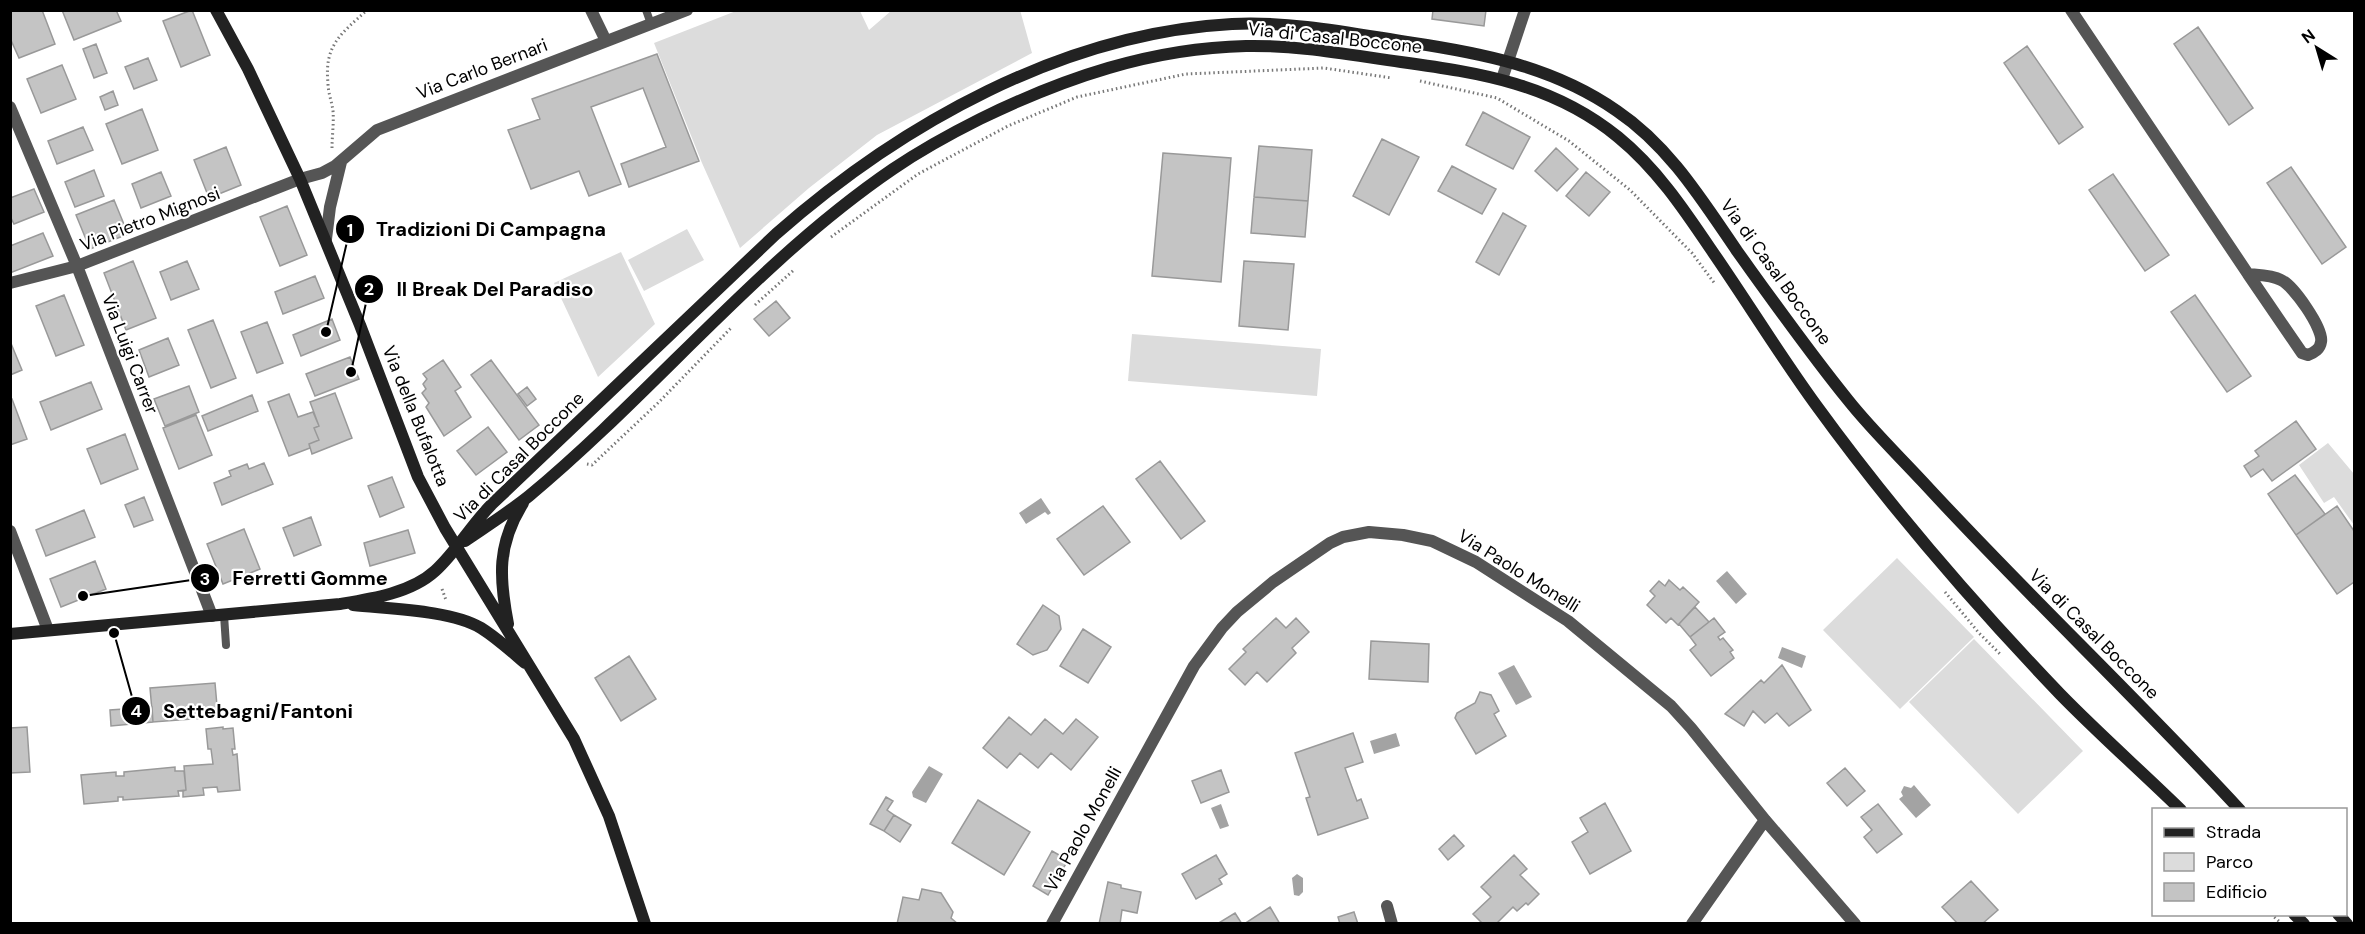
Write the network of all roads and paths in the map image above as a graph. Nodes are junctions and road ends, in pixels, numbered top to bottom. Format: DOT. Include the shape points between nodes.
graph roads {
  1 [pos="216,10"];
  2 [pos="367,10"];
  3 [pos="591,10"];
  4 [pos="646,10"];
  5 [pos="687,10"];
  6 [pos="1525,10"];
  7 [pos="2070,10"];
  8 [pos="651,24"];
  9 [pos="606,41"];
  10 [pos="1509,60"];
  11 [pos="1400,78"];
  12 [pos="1502,79"];
  13 [pos="1410,80"];
  14 [pos="10,107"];
  15 [pos="341,162"];
  16 [pos="300,179"];
  17 [pos="326,240"];
  18 [pos="822,243"];
  19 [pos="77,266"];
  20 [pos="798,266"];
  21 [pos="2248,274"];
  22 [pos="10,283"];
  23 [pos="1720,291"];
  24 [pos="749,310"];
  25 [pos="733,326"];
  26 [pos="568,461"];
  27 [pos="526,499"];
  28 [pos="10,531"];
  29 [pos="457,547"];
  30 [pos="441,589"];
  31 [pos="1942,589"];
  32 [pos="340,604"];
  33 [pos="449,608"];
  34 [pos="218,615"];
  35 [pos="48,630"];
  36 [pos="510,631"];
  37 [pos="10,634"];
  38 [pos="226,645"];
  39 [pos="2004,657"];
  40 [pos="533,669"];
  41 [pos="2179,808"];
  42 [pos="2238,808"];
  43 [pos="1765,820"];
  44 [pos="1387,906"];
  45 [pos="645,924"];
  46 [pos="1052,924"];
  47 [pos="1392,924"];
  48 [pos="1692,924"];
  49 [pos="1855,924"];
  1 -- 16 [label="street, Via della Bufalotta"];
  2 -- 15 [label="path" via="337,37 327,65 333,111 332,148"];
  3 -- 9 [label="street"];
  4 -- 8 [label="lane"];
  5 -- 8 [label="street, Via Carlo Bernari"];
  6 -- 10 [label="street"];
  7 -- 21 [label="street"];
  8 -- 9 [label="street, Via Carlo Bernari"];
  9 -- 15 [label="street, Via Carlo Bernari" via="377,130"];
  10 -- 12 [label="street"];
  10 -- 29 [label="street, Via di Casal Boccone" via="1344,32 1237,24 1117,43 994,89 880,153 796,217 492,504"];
  10 -- 42 [label="street, Via di Casal Boccone" via="1585,90 1623,114 1658,145 1850,402 2002,567 2169,733"];
  11 -- 18 [label="path" via="1324,68 1186,74 1077,97 1008,126 918,174"];
  12 -- 26 [label="street, Via di Casal Boccone" via="1325,51 1247,46 1185,50 1138,59 1043,90 926,148 848,202 760,279"];
  12 -- 41 [label="street, Via di Casal Boccone" via="1551,95 1588,116 1646,163 1682,207 1816,404 1959,584 2064,698"];
  13 -- 23 [label="path" via="1497,98 1569,141 1630,190 1692,253"];
  14 -- 19 [label="street, Via Luigi Carrer"];
  15 -- 16 [label="street, Via Carlo Bernari"];
  15 -- 17 [label="street"];
  16 -- 17 [label="street, Via della Bufalotta"];
  16 -- 19 [label="street, Via Pietro Mignosi"];
  17 -- 29 [label="street, Via della Bufalotta" via="418,477"];
  19 -- 22 [label="street, Via Pietro Mignosi"];
  19 -- 34 [label="street, Via Luigi Carrer"];
  20 -- 24 [label="path"];
  21 -- 21 [label="street" via="2302,353 2317,350 2321,333 2295,291 2282,280"];
  25 -- 26 [label="path" via="592,465"];
  26 -- 27 [label="street, Via di Casal Boccone"];
  27 -- 29 [label="street, Via di Casal Boccone"];
  27 -- 36 [label="street" via="507,534 502,562 502,592"];
  28 -- 35 [label="street"];
  29 -- 32 [label="street" via="434,573 418,583"];
  29 -- 36 [label="street, Via della Bufalotta"];
  30 -- 33 [label="path"];
  31 -- 39 [label="path"];
  32 -- 34 [label="street"];
  32 -- 40 [label="street" via="464,621 480,628"];
  34 -- 35 [label="street"];
  34 -- 38 [label="lane"];
  35 -- 37 [label="street"];
  36 -- 40 [label="street, Via della Bufalotta"];
  40 -- 45 [label="street, Via della Bufalotta" via="596,786"];
  43 -- 46 [label="street, Via Paolo Monelli" via="1682,717 1568,621 1448,547 1411,536 1369,532 1318,549 1237,612 1209,645"];
  43 -- 48 [label="street"];
  43 -- 49 [label="street, Via Paolo Monelli"];
  44 -- 47 [label="street"];
}
